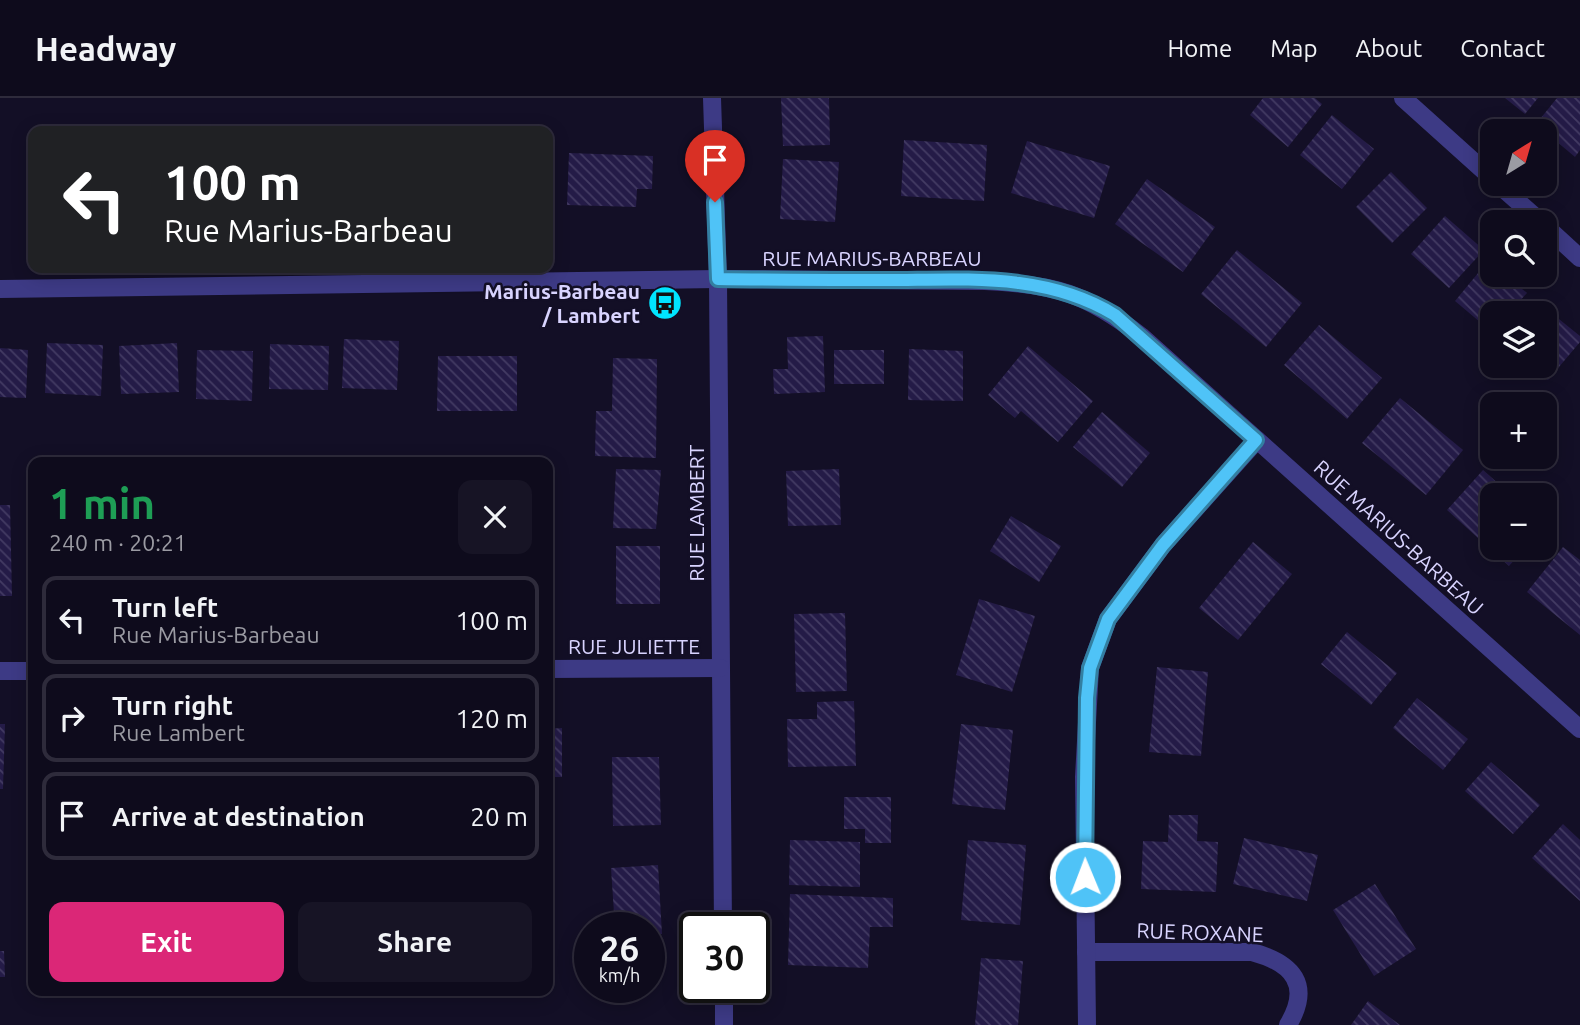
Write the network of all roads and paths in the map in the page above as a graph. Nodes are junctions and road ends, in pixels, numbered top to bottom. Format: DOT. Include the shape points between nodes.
graph roads {
  1 [pos="712,98"];
  2 [pos="1403,98"];
  3 [pos="1480,167"];
  4 [pos="1512,196"];
  5 [pos="1527,210"];
  6 [pos="1557,237"];
  7 [pos="1580,258"];
  8 [pos="718,279"];
  9 [pos="0,289"];
  10 [pos="1256,440"];
  11 [pos="720,668"];
  12 [pos="553,669"];
  13 [pos="0,671"];
  14 [pos="28,671"];
  15 [pos="1580,729"];
  16 [pos="723,912"];
  17 [pos="1086,952"];
  18 [pos="724,1003"];
  19 [pos="724,1025"];
  20 [pos="1087,1025"];
  21 [pos="1288,1025"];
  1 -- 8 [label="street, RUE LAMBERT"];
  2 -- 3 [label="street"];
  4 -- 5 [label="street"];
  6 -- 7 [label="street"];
  8 -- 9 [label="street, RUE MARIUS-BARBEAU"];
  8 -- 10 [label="street, RUE MARIUS-BARBEAU" via="985,281 1058,289 1115,315"];
  8 -- 11 [label="street, RUE LAMBERT"];
  10 -- 15 [label="street, RUE MARIUS-BARBEAU"];
  10 -- 17 [label="street" via="1163,545 1108,619 1098,641 1090,668 1085,737"];
  11 -- 12 [label="street, RUE JULIETTE"];
  11 -- 16 [label="street, RUE LAMBERT"];
  13 -- 14 [label="street"];
  17 -- 20 [label="street"];
  17 -- 21 [label="street, RUE ROXANE" via="1252,953 1274,958 1290,970 1299,988 1299,1007"];
  18 -- 19 [label="street"];
}
